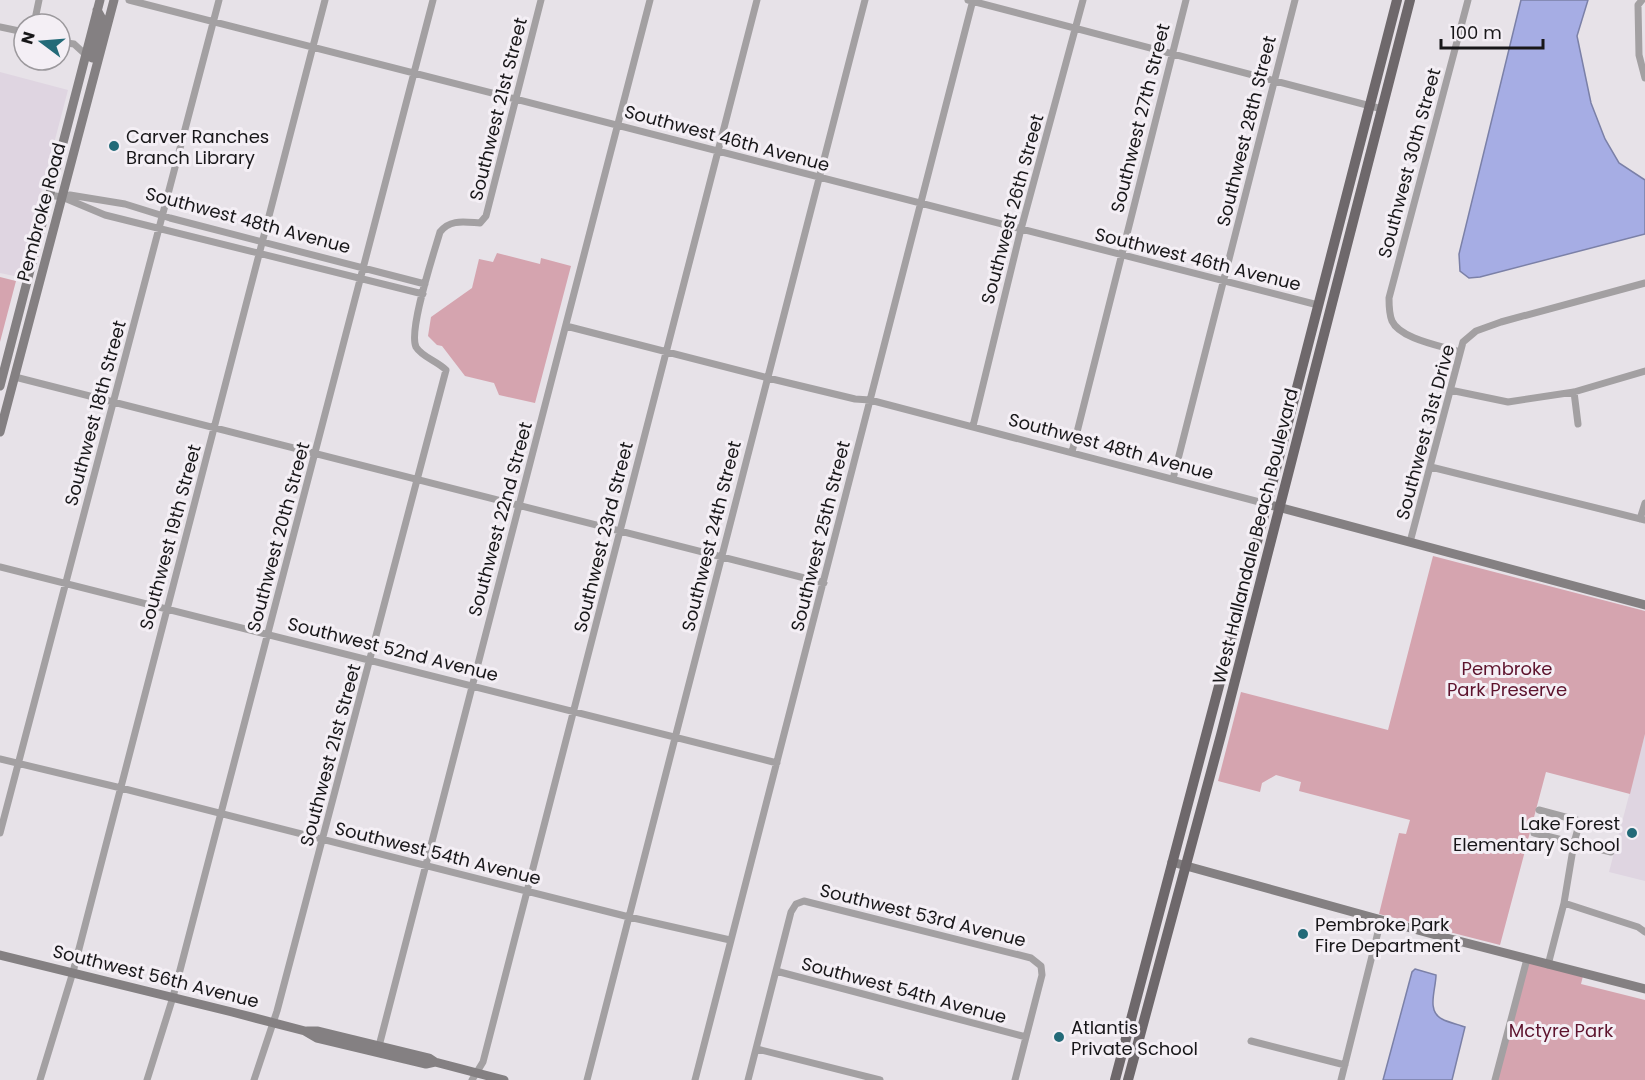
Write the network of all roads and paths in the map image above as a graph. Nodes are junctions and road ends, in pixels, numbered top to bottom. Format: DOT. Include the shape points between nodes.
graph roads {
  1 [pos="114,0"];
  2 [pos="129,0"];
  3 [pos="219,0"];
  4 [pos="325,0"];
  5 [pos="433,0"];
  6 [pos="541,0"];
  7 [pos="650,0"];
  8 [pos="757,0"];
  9 [pos="865,0"];
  10 [pos="971,0"];
  11 [pos="1083,0"];
  12 [pos="1186,0"];
  13 [pos="1295,0"];
  14 [pos="1397,0"];
  15 [pos="1410,0"];
  16 [pos="1468,0"];
  17 [pos="1642,0"];
  18 [pos="98,5"];
  19 [pos="213,21"];
  20 [pos="1075,28"];
  21 [pos="72,44"];
  22 [pos="313,48"];
  23 [pos="85,54"];
  24 [pos="1172,54"];
  25 [pos="1642,54"];
  26 [pos="414,73"];
  27 [pos="1645,78"];
  28 [pos="1275,81"];
  29 [pos="517,99"];
  30 [pos="1370,106"];
  31 [pos="85,108"];
  32 [pos="1382,109"];
  33 [pos="618,124"];
  34 [pos="718,150"];
  35 [pos="819,178"];
  36 [pos="49,195"];
  37 [pos="62,197"];
  38 [pos="920,203"];
  39 [pos="162,214"];
  40 [pos="159,228"];
  41 [pos="1021,229"];
  42 [pos="1335,240"];
  43 [pos="262,242"];
  44 [pos="259,253"];
  45 [pos="1121,255"];
  46 [pos="364,268"];
  47 [pos="361,279"];
  48 [pos="1223,281"];
  49 [pos="1645,283"];
  50 [pos="425,284"];
  51 [pos="423,294"];
  52 [pos="23,297"];
  53 [pos="1318,305"];
  54 [pos="1331,307"];
  55 [pos="566,326"];
  56 [pos="666,351"];
  57 [pos="1460,352"];
  58 [pos="1645,371"];
  59 [pos="15,377"];
  60 [pos="768,378"];
  61 [pos="0,384"];
  62 [pos="1312,384"];
  63 [pos="1450,390"];
  64 [pos="1574,392"];
  65 [pos="870,400"];
  66 [pos="113,404"];
  67 [pos="0,409"];
  68 [pos="1578,424"];
  69 [pos="973,426"];
  70 [pos="214,429"];
  71 [pos="0,432"];
  72 [pos="1072,452"];
  73 [pos="316,454"];
  74 [pos="1431,467"];
  75 [pos="1173,479"];
  76 [pos="417,480"];
  77 [pos="1645,503"];
  78 [pos="1267,504"];
  79 [pos="519,506"];
  80 [pos="1279,507"];
  81 [pos="1642,520"];
  82 [pos="619,531"];
  83 [pos="1410,542"];
  84 [pos="721,557"];
  85 [pos="0,567"];
  86 [pos="824,583"];
  87 [pos="66,584"];
  88 [pos="1645,605"];
  89 [pos="167,609"];
  90 [pos="269,634"];
  91 [pos="371,660"];
  92 [pos="472,686"];
  93 [pos="574,712"];
  94 [pos="1221,735"];
  95 [pos="675,736"];
  96 [pos="1202,753"];
  97 [pos="0,759"];
  98 [pos="777,763"];
  99 [pos="18,764"];
  100 [pos="121,788"];
  101 [pos="1539,810"];
  102 [pos="220,812"];
  103 [pos="1533,832"];
  104 [pos="0,833"];
  105 [pos="323,840"];
  106 [pos="1574,843"];
  107 [pos="1611,852"];
  108 [pos="1172,862"];
  109 [pos="425,866"];
  110 [pos="1185,866"];
  111 [pos="527,891"];
  112 [pos="1564,903"];
  113 [pos="629,917"];
  114 [pos="1381,920"];
  115 [pos="1645,930"];
  116 [pos="730,940"];
  117 [pos="0,955"];
  118 [pos="1527,959"];
  119 [pos="1548,965"];
  120 [pos="776,971"];
  121 [pos="73,972"];
  122 [pos="1645,989"];
  123 [pos="173,997"];
  124 [pos="273,1023"];
  125 [pos="305,1031"];
  126 [pos="1026,1037"];
  127 [pos="1251,1041"];
  128 [pos="379,1046"];
  129 [pos="757,1049"];
  130 [pos="435,1062"];
  131 [pos="1345,1065"];
  132 [pos="475,1077"];
  133 [pos="40,1080"];
  134 [pos="147,1080"];
  135 [pos="254,1080"];
  136 [pos="504,1080"];
  137 [pos="588,1080"];
  138 [pos="695,1080"];
  139 [pos="748,1080"];
  140 [pos="880,1080"];
  141 [pos="1015,1080"];
  142 [pos="1115,1080"];
  143 [pos="1128,1080"];
  144 [pos="1341,1080"];
  145 [pos="1495,1080"];
  1 -- 31 [label="street, Pembroke Road"];
  2 -- 19 [label="street, Southwest 46th Avenue"];
  3 -- 19 [label="street, Southwest 18th Street"];
  4 -- 22 [label="street, Southwest 19th Street"];
  5 -- 26 [label="street, Southwest 20th Street"];
  6 -- 29 [label="street, Southwest 21st Street"];
  7 -- 33 [label="street, Southwest 22nd Street"];
  8 -- 34 [label="street, Southwest 23rd Street"];
  9 -- 35 [label="street, Southwest 24th Street"];
  10 -- 20 [label="street"];
  10 -- 38 [label="street, Southwest 25th Street"];
  11 -- 20 [label="street, Southwest 26th Street"];
  12 -- 24 [label="street, Southwest 27th Street"];
  13 -- 28 [label="street, Southwest 28th Street"];
  14 -- 30 [label="main road, West Hallandale Beach Boulevard"];
  15 -- 32 [label="main road, West Hallandale Beach Boulevard"];
  16 -- 57 [label="street, Southwest 30th Street" via="1389,298 1392,321 1406,335"];
  17 -- 25 [label="street" via="1638,5"];
  18 -- 23 [label="street, Pembroke Road"];
  18 -- 31 [label="street" via="102,19 90,65"];
  19 -- 22 [label="street, Southwest 46th Avenue"];
  19 -- 39 [label="street, Southwest 18th Street"];
  20 -- 24 [label="street"];
  20 -- 41 [label="street, Southwest 26th Street"];
  21 -- 23 [label="street"];
  22 -- 26 [label="street, Southwest 46th Avenue"];
  22 -- 43 [label="street, Southwest 19th Street"];
  23 -- 36 [label="street, Pembroke Road"];
  24 -- 28 [label="street"];
  24 -- 45 [label="street, Southwest 27th Street"];
  25 -- 27 [label="street"];
  26 -- 29 [label="street, Southwest 46th Avenue"];
  26 -- 46 [label="street, Southwest 20th Street"];
  28 -- 30 [label="street"];
  28 -- 48 [label="street, Southwest 28th Street"];
  29 -- 33 [label="street, Southwest 46th Avenue"];
  29 -- 50 [label="street, Southwest 21st Street" via="486,216 480,223 453,222 445,226"];
  30 -- 32 [label="street"];
  30 -- 42 [label="main road, West Hallandale Beach Boulevard"];
  31 -- 37 [label="street, Pembroke Road"];
  32 -- 54 [label="main road, West Hallandale Beach Boulevard"];
  33 -- 34 [label="street, Southwest 46th Avenue"];
  33 -- 55 [label="street, Southwest 22nd Street"];
  34 -- 35 [label="street, Southwest 46th Avenue"];
  34 -- 56 [label="street, Southwest 23rd Street"];
  35 -- 38 [label="street, Southwest 46th Avenue"];
  35 -- 60 [label="street, Southwest 24th Street"];
  36 -- 37 [label="street, Southwest 48th Avenue"];
  36 -- 52 [label="street, Pembroke Road"];
  37 -- 39 [label="street, Southwest 48th Avenue" via="86,197"];
  37 -- 40 [label="street, Southwest 48th Avenue" via="105,214"];
  37 -- 59 [label="street, Pembroke Road"];
  38 -- 41 [label="street, Southwest 46th Avenue"];
  38 -- 65 [label="street, Southwest 25th Street"];
  39 -- 40 [label="street, Southwest 18th Street"];
  39 -- 43 [label="street, Southwest 48th Avenue"];
  40 -- 44 [label="street, Southwest 48th Avenue"];
  40 -- 66 [label="street, Southwest 18th Street"];
  41 -- 45 [label="street, Southwest 46th Avenue"];
  41 -- 69 [label="street, Southwest 26th Street"];
  42 -- 53 [label="main road, West Hallandale Beach Boulevard"];
  42 -- 54 [label="main road" via="1338,252 1327,295"];
  43 -- 44 [label="street, Southwest 19th Street"];
  43 -- 46 [label="street, Southwest 48th Avenue"];
  44 -- 47 [label="street, Southwest 48th Avenue"];
  44 -- 70 [label="street, Southwest 19th Street"];
  45 -- 48 [label="street, Southwest 46th Avenue"];
  45 -- 72 [label="street, Southwest 27th Street"];
  46 -- 47 [label="street, Southwest 20th Street"];
  46 -- 50 [label="street, Southwest 48th Avenue"];
  47 -- 51 [label="street, Southwest 48th Avenue"];
  47 -- 73 [label="street, Southwest 20th Street"];
  48 -- 53 [label="street, Southwest 46th Avenue"];
  48 -- 75 [label="street, Southwest 28th Street"];
  49 -- 57 [label="street, Southwest 31st Drive" via="1476,331 1463,342"];
  50 -- 51 [label="street"];
  51 -- 76 [label="street, Southwest 21st Street" via="414,330 415,345 446,370"];
  52 -- 59 [label="street" via="24,312 12,361"];
  52 -- 61 [label="street, Pembroke Road"];
  53 -- 62 [label="main road" via="1321,322 1310,368"];
  53 -- 78 [label="main road, West Hallandale Beach Boulevard"];
  54 -- 62 [label="main road, West Hallandale Beach Boulevard"];
  55 -- 56 [label="street, Southwest 48th Avenue"];
  55 -- 79 [label="street, Southwest 22nd Street"];
  56 -- 60 [label="street, Southwest 48th Avenue"];
  56 -- 82 [label="street, Southwest 23rd Street"];
  57 -- 63 [label="street, Southwest 31st Drive"];
  58 -- 64 [label="street"];
  59 -- 66 [label="street"];
  59 -- 71 [label="street, Pembroke Road"];
  60 -- 65 [label="street, Southwest 48th Avenue"];
  60 -- 84 [label="street, Southwest 24th Street"];
  61 -- 67 [label="street, Pembroke Road"];
  62 -- 80 [label="main road, West Hallandale Beach Boulevard"];
  63 -- 64 [label="street" via="1508,402"];
  63 -- 74 [label="street, Southwest 31st Drive"];
  64 -- 68 [label="street"];
  65 -- 69 [label="street, Southwest 48th Avenue"];
  65 -- 86 [label="street, Southwest 25th Street"];
  66 -- 70 [label="street"];
  66 -- 87 [label="street, Southwest 18th Street"];
  69 -- 72 [label="street, Southwest 48th Avenue"];
  70 -- 73 [label="street"];
  70 -- 89 [label="street, Southwest 19th Street"];
  72 -- 75 [label="street, Southwest 48th Avenue"];
  73 -- 76 [label="street"];
  73 -- 90 [label="street, Southwest 20th Street"];
  74 -- 81 [label="street"];
  74 -- 83 [label="street, Southwest 31st Drive"];
  75 -- 78 [label="street, Southwest 48th Avenue"];
  76 -- 79 [label="street"];
  76 -- 91 [label="street, Southwest 21st Street"];
  77 -- 81 [label="street"];
  78 -- 80 [label="street, Southwest 48th Avenue"];
  78 -- 96 [label="main road, West Hallandale Beach Boulevard"];
  79 -- 82 [label="street"];
  79 -- 92 [label="street, Southwest 22nd Street"];
  80 -- 83 [label="street, Southwest 48th Avenue"];
  80 -- 94 [label="main road, West Hallandale Beach Boulevard"];
  82 -- 84 [label="street"];
  82 -- 93 [label="street, Southwest 23rd Street"];
  83 -- 88 [label="street, Southwest 48th Avenue"];
  84 -- 86 [label="street"];
  84 -- 95 [label="street, Southwest 24th Street"];
  85 -- 87 [label="street, Southwest 52nd Avenue"];
  86 -- 98 [label="street, Southwest 25th Street"];
  87 -- 89 [label="street, Southwest 52nd Avenue"];
  87 -- 99 [label="street, Southwest 18th Street"];
  89 -- 90 [label="street, Southwest 52nd Avenue"];
  89 -- 100 [label="street, Southwest 19th Street"];
  90 -- 91 [label="street, Southwest 52nd Avenue"];
  90 -- 102 [label="street, Southwest 20th Street"];
  91 -- 92 [label="street, Southwest 52nd Avenue"];
  91 -- 105 [label="street, Southwest 21st Street"];
  92 -- 93 [label="street, Southwest 52nd Avenue"];
  92 -- 109 [label="street, Southwest 22nd Street"];
  93 -- 95 [label="street, Southwest 52nd Avenue"];
  93 -- 111 [label="street, Southwest 23rd Street"];
  94 -- 96 [label="main road"];
  94 -- 110 [label="main road, West Hallandale Beach Boulevard"];
  95 -- 98 [label="street, Southwest 52nd Avenue"];
  95 -- 113 [label="street, Southwest 24th Street"];
  96 -- 108 [label="main road, West Hallandale Beach Boulevard"];
  97 -- 99 [label="street, Southwest 54th Avenue"];
  98 -- 116 [label="street, Southwest 25th Street"];
  99 -- 100 [label="street, Southwest 54th Avenue"];
  99 -- 104 [label="street, Southwest 18th Street"];
  100 -- 102 [label="street, Southwest 54th Avenue"];
  100 -- 121 [label="street, Southwest 19th Street"];
  101 -- 106 [label="street" via="1580,821"];
  102 -- 105 [label="street, Southwest 54th Avenue"];
  102 -- 123 [label="street, Southwest 20th Street"];
  103 -- 106 [label="street"];
  105 -- 109 [label="street, Southwest 54th Avenue"];
  105 -- 124 [label="street, Southwest 21st Street"];
  106 -- 107 [label="street"];
  106 -- 112 [label="street"];
  108 -- 110 [label="street"];
  108 -- 142 [label="main road, West Hallandale Beach Boulevard"];
  109 -- 111 [label="street, Southwest 54th Avenue"];
  109 -- 128 [label="street, Southwest 22nd Street"];
  110 -- 114 [label="street"];
  110 -- 143 [label="main road, West Hallandale Beach Boulevard"];
  111 -- 113 [label="street, Southwest 54th Avenue"];
  111 -- 132 [label="street, Southwest 23rd Street" via="483,1062"];
  112 -- 115 [label="street"];
  112 -- 119 [label="street"];
  113 -- 116 [label="street, Southwest 54th Avenue"];
  113 -- 137 [label="street, Southwest 24th Street"];
  114 -- 118 [label="street"];
  114 -- 131 [label="street"];
  116 -- 138 [label="street, Southwest 25th Street"];
  117 -- 121 [label="street, Southwest 56th Avenue"];
  118 -- 119 [label="street"];
  118 -- 145 [label="street"];
  119 -- 122 [label="street"];
  120 -- 126 [label="street, Southwest 54th Avenue"];
  120 -- 126 [label="street, Southwest 53rd Avenue" via="791,912 804,901 1031,958 1041,966 1042,975"];
  120 -- 129 [label="street"];
  121 -- 123 [label="street, Southwest 56th Avenue"];
  121 -- 133 [label="street, Southwest 19th Street"];
  123 -- 124 [label="street, Southwest 56th Avenue"];
  123 -- 134 [label="street, Southwest 20th Street"];
  124 -- 125 [label="street, Southwest 56th Avenue"];
  124 -- 135 [label="street, Southwest 21st Street"];
  125 -- 128 [label="street, Southwest 56th Avenue"];
  125 -- 130 [label="street, Southwest 56th Avenue" via="316,1038 426,1064"];
  126 -- 141 [label="street"];
  127 -- 131 [label="street"];
  128 -- 130 [label="street, Southwest 56th Avenue"];
  129 -- 139 [label="street"];
  129 -- 140 [label="street"];
  130 -- 132 [label="street, Southwest 56th Avenue"];
  131 -- 144 [label="street"];
  132 -- 136 [label="street, Southwest 56th Avenue"];
}
